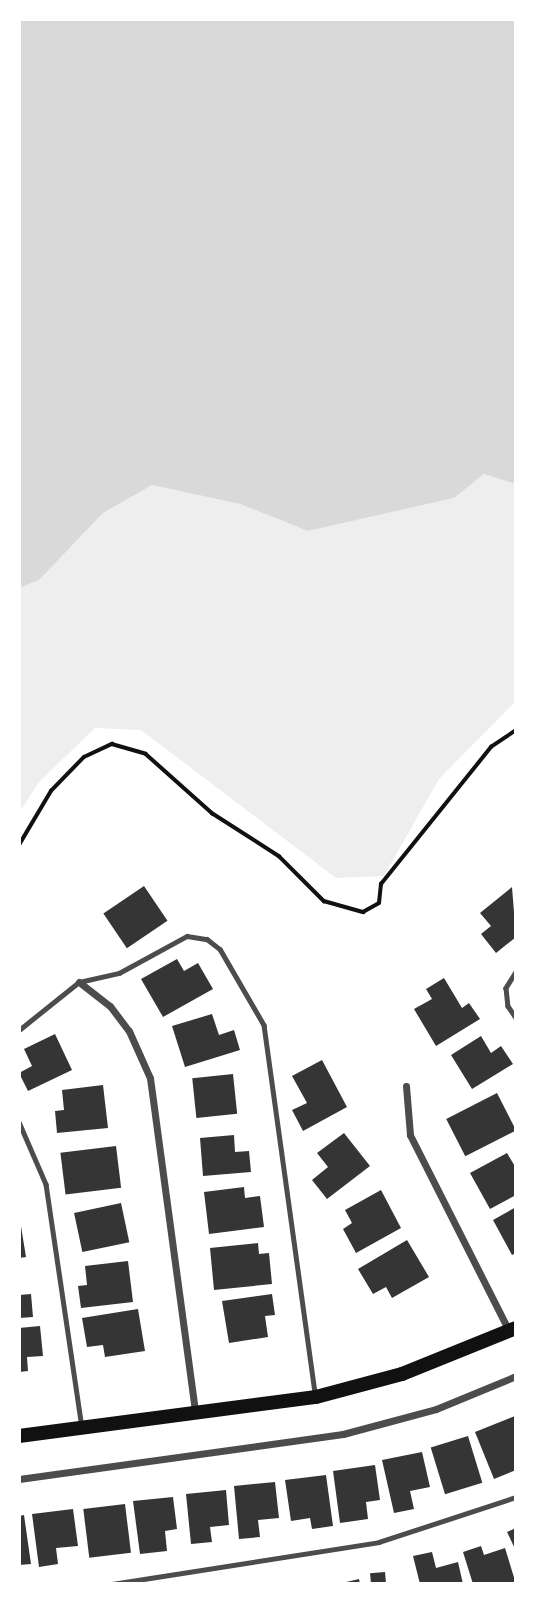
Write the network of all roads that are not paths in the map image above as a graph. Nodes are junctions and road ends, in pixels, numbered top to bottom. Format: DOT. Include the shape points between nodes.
graph roads {
  1 [pos="516,972"];
  2 [pos="79,982"];
  3 [pos="516,1017"];
  4 [pos="19,1030"];
  5 [pos="407,1086"];
  6 [pos="19,1122"];
  7 [pos="512,1330"];
  8 [pos="516,1376"];
  9 [pos="316,1397"];
  10 [pos="195,1413"];
  11 [pos="83,1427"];
  12 [pos="19,1436"];
  13 [pos="19,1479"];
  14 [pos="516,1497"];
  15 [pos="112,1584"];
  1 -- 3 [label="lane" via="506,988 508,1006"];
  2 -- 4 [label="lane"];
  2 -- 9 [label="lane" via="119,973 187,936 207,939 220,949 264,1025"];
  2 -- 10 [label="street" via="110,1006 129,1031 150,1078"];
  5 -- 7 [label="street" via="410,1135"];
  6 -- 11 [label="lane" via="46,1184"];
  7 -- 9 [label="main road" via="402,1374"];
  8 -- 13 [label="street" via="436,1409 343,1434"];
  9 -- 10 [label="main road"];
  10 -- 11 [label="main road"];
  11 -- 12 [label="main road"];
  14 -- 15 [label="lane" via="379,1542"];
}
